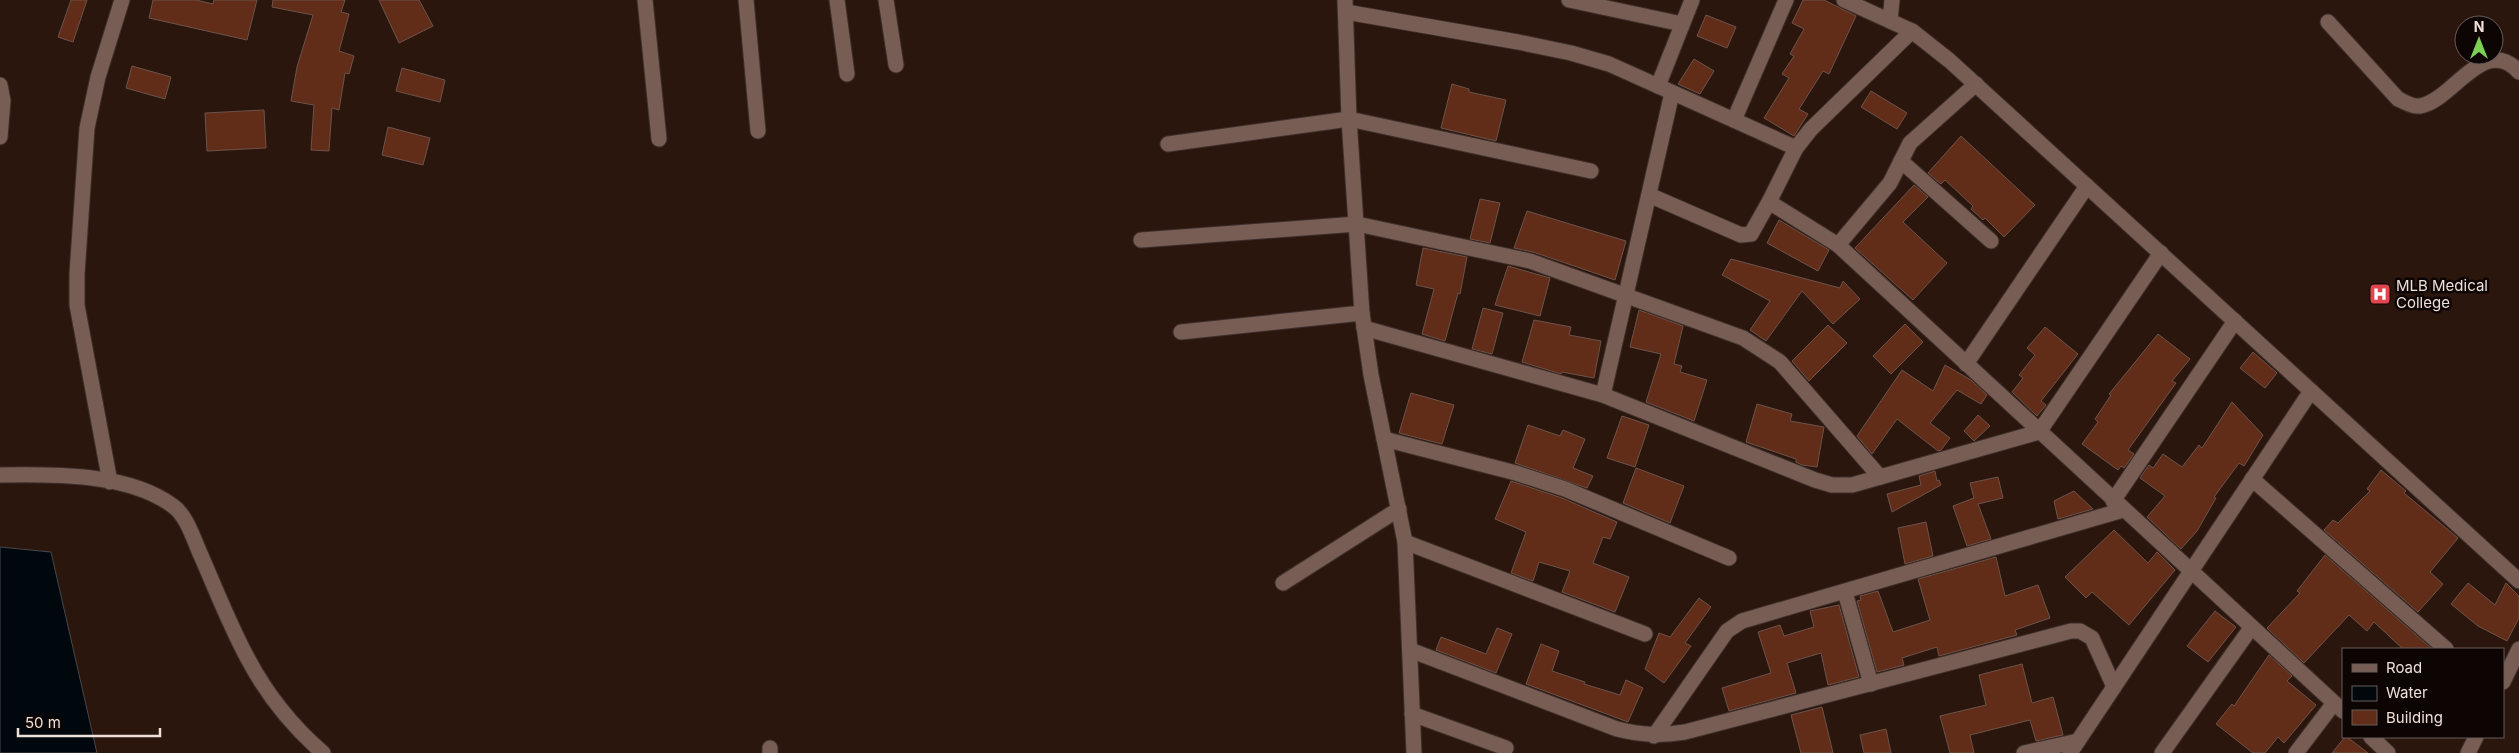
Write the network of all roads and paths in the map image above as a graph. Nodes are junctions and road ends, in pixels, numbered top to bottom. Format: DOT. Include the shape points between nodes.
graph roads {
  1 [pos="122,0"];
  2 [pos="645,0"];
  3 [pos="746,0"];
  4 [pos="837,0"];
  5 [pos="886,0"];
  6 [pos="1569,0"];
  7 [pos="1692,0"];
  8 [pos="1786,0"];
  9 [pos="1844,0"];
  10 [pos="1892,0"];
  11 [pos="1345,6"];
  12 [pos="1890,21"];
  13 [pos="2328,22"];
  14 [pos="1682,24"];
  15 [pos="1912,31"];
  16 [pos="896,65"];
  17 [pos="2519,72"];
  18 [pos="847,74"];
  19 [pos="1976,84"];
  20 [pos="0,85"];
  21 [pos="1658,86"];
  22 [pos="1672,93"];
  23 [pos="1349,118"];
  24 [pos="1734,120"];
  25 [pos="758,132"];
  26 [pos="0,137"];
  27 [pos="659,139"];
  28 [pos="1168,144"];
  29 [pos="1796,148"];
  30 [pos="1901,162"];
  31 [pos="1591,171"];
  32 [pos="2087,186"];
  33 [pos="1649,195"];
  34 [pos="1769,202"];
  35 [pos="1357,224"];
  36 [pos="1142,240"];
  37 [pos="1991,241"];
  38 [pos="1838,245"];
  39 [pos="2160,253"];
  40 [pos="1626,296"];
  41 [pos="1363,321"];
  42 [pos="2235,321"];
  43 [pos="1181,332"];
  44 [pos="1966,364"];
  45 [pos="2311,391"];
  46 [pos="1603,394"];
  47 [pos="2039,432"];
  48 [pos="1384,439"];
  49 [pos="0,475"];
  50 [pos="1880,477"];
  51 [pos="2252,479"];
  52 [pos="110,482"];
  53 [pos="2118,506"];
  54 [pos="1399,509"];
  55 [pos="1406,542"];
  56 [pos="1728,558"];
  57 [pos="2190,573"];
  58 [pos="2519,581"];
  59 [pos="1283,583"];
  60 [pos="1846,592"];
  61 [pos="2251,628"];
  62 [pos="1645,634"];
  63 [pos="2445,648"];
  64 [pos="2519,649"];
  65 [pos="1410,650"];
  66 [pos="2504,680"];
  67 [pos="1871,684"];
  68 [pos="2114,687"];
  69 [pos="2338,707"];
  70 [pos="1412,714"];
  71 [pos="1654,736"];
  72 [pos="2372,738"];
  73 [pos="2476,738"];
  74 [pos="2074,747"];
  75 [pos="1506,748"];
  76 [pos="323,753"];
  77 [pos="1414,753"];
  78 [pos="2024,753"];
  79 [pos="2162,753"];
  80 [pos="2296,753"];
  81 [pos="2388,753"];
  82 [pos="2468,753"];
  1 -- 52 [label="street" via="98,77 87,128 78,274 82,331"];
  2 -- 27 [label="street"];
  3 -- 25 [label="street"];
  4 -- 18 [label="street"];
  5 -- 16 [label="street"];
  6 -- 14 [label="street"];
  7 -- 14 [label="street"];
  8 -- 24 [label="street"];
  9 -- 12 [label="street"];
  10 -- 12 [label="street"];
  11 -- 21 [label="street" via="1572,53 1609,64"];
  11 -- 23 [label="street"];
  12 -- 15 [label="street"];
  13 -- 17 [label="street" via="2398,99 2410,105 2421,106 2435,100 2487,61 2502,61"];
  14 -- 21 [label="street"];
  15 -- 19 [label="street"];
  15 -- 29 [label="street" via="1830,108"];
  19 -- 30 [label="street" via="1917,136"];
  19 -- 32 [label="street"];
  20 -- 26 [label="street" via="3,121"];
  21 -- 22 [label="street"];
  22 -- 24 [label="street"];
  22 -- 33 [label="street"];
  23 -- 28 [label="street"];
  23 -- 31 [label="street"];
  23 -- 35 [label="street"];
  24 -- 29 [label="street"];
  29 -- 34 [label="street"];
  30 -- 37 [label="street"];
  30 -- 38 [label="street" via="1890,183"];
  32 -- 39 [label="street"];
  32 -- 44 [label="street"];
  33 -- 34 [label="street" via="1741,235 1751,234"];
  33 -- 40 [label="street"];
  34 -- 38 [label="street"];
  35 -- 36 [label="street"];
  35 -- 40 [label="street" via="1530,261"];
  35 -- 41 [label="street"];
  38 -- 44 [label="street"];
  39 -- 42 [label="street"];
  39 -- 47 [label="street"];
  40 -- 46 [label="street"];
  40 -- 50 [label="street" via="1743,338 1780,362"];
  41 -- 43 [label="street"];
  41 -- 46 [label="street"];
  41 -- 48 [label="street"];
  42 -- 45 [label="street"];
  42 -- 53 [label="street"];
  44 -- 47 [label="street"];
  45 -- 51 [label="street"];
  45 -- 58 [label="street"];
  46 -- 50 [label="street" via="1832,485 1852,485"];
  47 -- 50 [label="street"];
  47 -- 53 [label="street"];
  48 -- 54 [label="street"];
  48 -- 56 [label="street" via="1565,489"];
  49 -- 52 [label="street" via="65,475"];
  51 -- 57 [label="street"];
  51 -- 63 [label="street"];
  52 -- 76 [label="street" via="158,496 175,507 188,527 248,658 274,703"];
  53 -- 57 [label="street"];
  53 -- 60 [label="street"];
  54 -- 55 [label="street"];
  54 -- 59 [label="street"];
  55 -- 62 [label="street"];
  55 -- 65 [label="street"];
  57 -- 61 [label="street"];
  57 -- 68 [label="street"];
  60 -- 67 [label="street"];
  60 -- 71 [label="street" via="1742,621 1727,631"];
  61 -- 69 [label="street"];
  61 -- 79 [label="street"];
  64 -- 66 [label="street"];
  65 -- 70 [label="street"];
  65 -- 71 [label="street" via="1617,729"];
  67 -- 68 [label="street" via="2080,631 2092,638"];
  67 -- 71 [label="street" via="1685,732"];
  68 -- 74 [label="street"];
  69 -- 80 [label="street"];
  70 -- 75 [label="street"];
  70 -- 77 [label="street"];
  72 -- 81 [label="street"];
  73 -- 82 [label="street"];
  74 -- 78 [label="street"];
}
